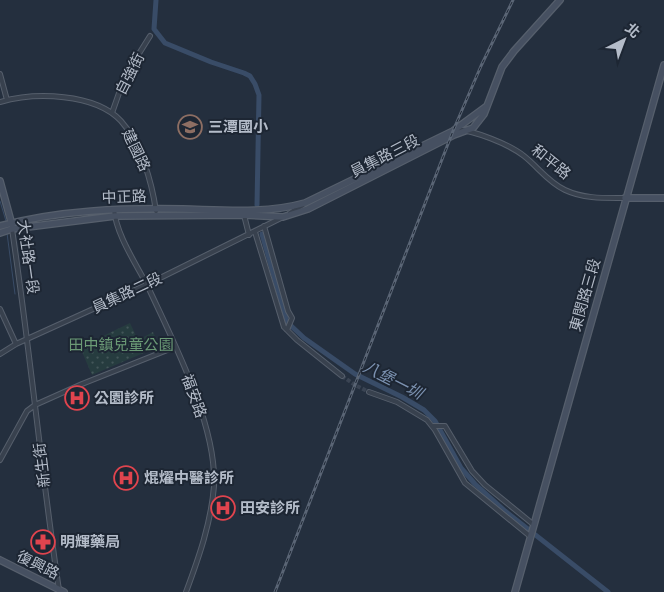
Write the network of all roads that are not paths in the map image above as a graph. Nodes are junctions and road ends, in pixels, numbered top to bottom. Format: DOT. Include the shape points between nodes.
graph roads {
  1 [pos="560,0"];
  2 [pos="150,36"];
  3 [pos="664,65"];
  4 [pos="0,74"];
  5 [pos="7,100"];
  6 [pos="0,102"];
  7 [pos="487,106"];
  8 [pos="112,113"];
  9 [pos="455,130"];
  10 [pos="466,130"];
  11 [pos="0,181"];
  12 [pos="625,198"];
  13 [pos="664,198"];
  14 [pos="305,204"];
  15 [pos="155,209"];
  16 [pos="114,213"];
  17 [pos="264,213"];
  18 [pos="244,215"];
  19 [pos="157,216"];
  20 [pos="283,217"];
  21 [pos="0,226"];
  22 [pos="12,226"];
  23 [pos="264,226"];
  24 [pos="255,232"];
  25 [pos="0,233"];
  26 [pos="248,235"];
  27 [pos="146,284"];
  28 [pos="0,309"];
  29 [pos="287,330"];
  30 [pos="26,339"];
  31 [pos="16,344"];
  32 [pos="175,347"];
  33 [pos="0,354"];
  34 [pos="342,376"];
  35 [pos="369,392"];
  36 [pos="35,405"];
  37 [pos="432,426"];
  38 [pos="0,460"];
  39 [pos="533,532"];
  40 [pos="0,560"];
  41 [pos="61,591"];
  42 [pos="186,592"];
  43 [pos="515,592"];
  1 -- 7 [label="street, 員集路三段" via="502,67"];
  2 -- 8 [label="street, 自強街" via="125,76"];
  3 -- 12 [label="street, 東閔路三段"];
  4 -- 5 [label="street"];
  5 -- 6 [label="street, 建國路"];
  5 -- 8 [label="street, 建國路" via="63,97 84,101"];
  7 -- 9 [label="street, 員集路三段"];
  7 -- 10 [label="street, 員集路三段" via="473,128"];
  8 -- 15 [label="street, 建國路" via="122,122 141,155"];
  9 -- 10 [label="street, 和平路"];
  9 -- 14 [label="street, 員集路三段"];
  10 -- 12 [label="street, 和平路" via="524,155 552,183 565,190 582,197"];
  10 -- 20 [label="street, 員集路三段" via="308,209"];
  11 -- 22 [label="street, 大社路一段"];
  12 -- 13 [label="street, 和平路"];
  12 -- 39 [label="street, 東閔路三段"];
  14 -- 17 [label="street"];
  14 -- 20 [label="street"];
  15 -- 16 [label="street, 中正路"];
  15 -- 17 [label="street, 中正路"];
  15 -- 19 [label="street, 建國路"];
  16 -- 19 [label="street, 中正路"];
  16 -- 22 [label="street, 中正路"];
  16 -- 27 [label="street, 福安路"];
  17 -- 18 [label="street, 中正路"];
  17 -- 20 [label="street"];
  18 -- 19 [label="street, 中正路"];
  18 -- 26 [label="street"];
  20 -- 23 [label="street"];
  21 -- 22 [label="street, 中正路"];
  22 -- 25 [label="street, 中正路"];
  22 -- 30 [label="street, 大社路一段"];
  23 -- 24 [label="street, 員集路二段"];
  23 -- 29 [label="street" via="292,318"];
  24 -- 26 [label="street, 員集路二段"];
  24 -- 29 [label="street"];
  26 -- 27 [label="street, 員集路二段"];
  27 -- 30 [label="street, 員集路二段"];
  27 -- 32 [label="street, 福安路"];
  28 -- 31 [label="street"];
  29 -- 34 [label="street"];
  30 -- 31 [label="street, 員集路二段"];
  30 -- 36 [label="street, 新生街"];
  31 -- 33 [label="street, 員集路二段"];
  32 -- 36 [label="street"];
  32 -- 42 [label="street, 福安路" via="203,418 214,483 208,528"];
  35 -- 37 [label="street" via="414,410"];
  36 -- 38 [label="street" via="27,411"];
  36 -- 41 [label="street, 新生街"];
  37 -- 39 [label="street" via="465,483"];
  37 -- 39 [label="street" via="445,426 472,471"];
  39 -- 43 [label="street, 東閔路三段"];
  40 -- 41 [label="street, 復興路"];
}
